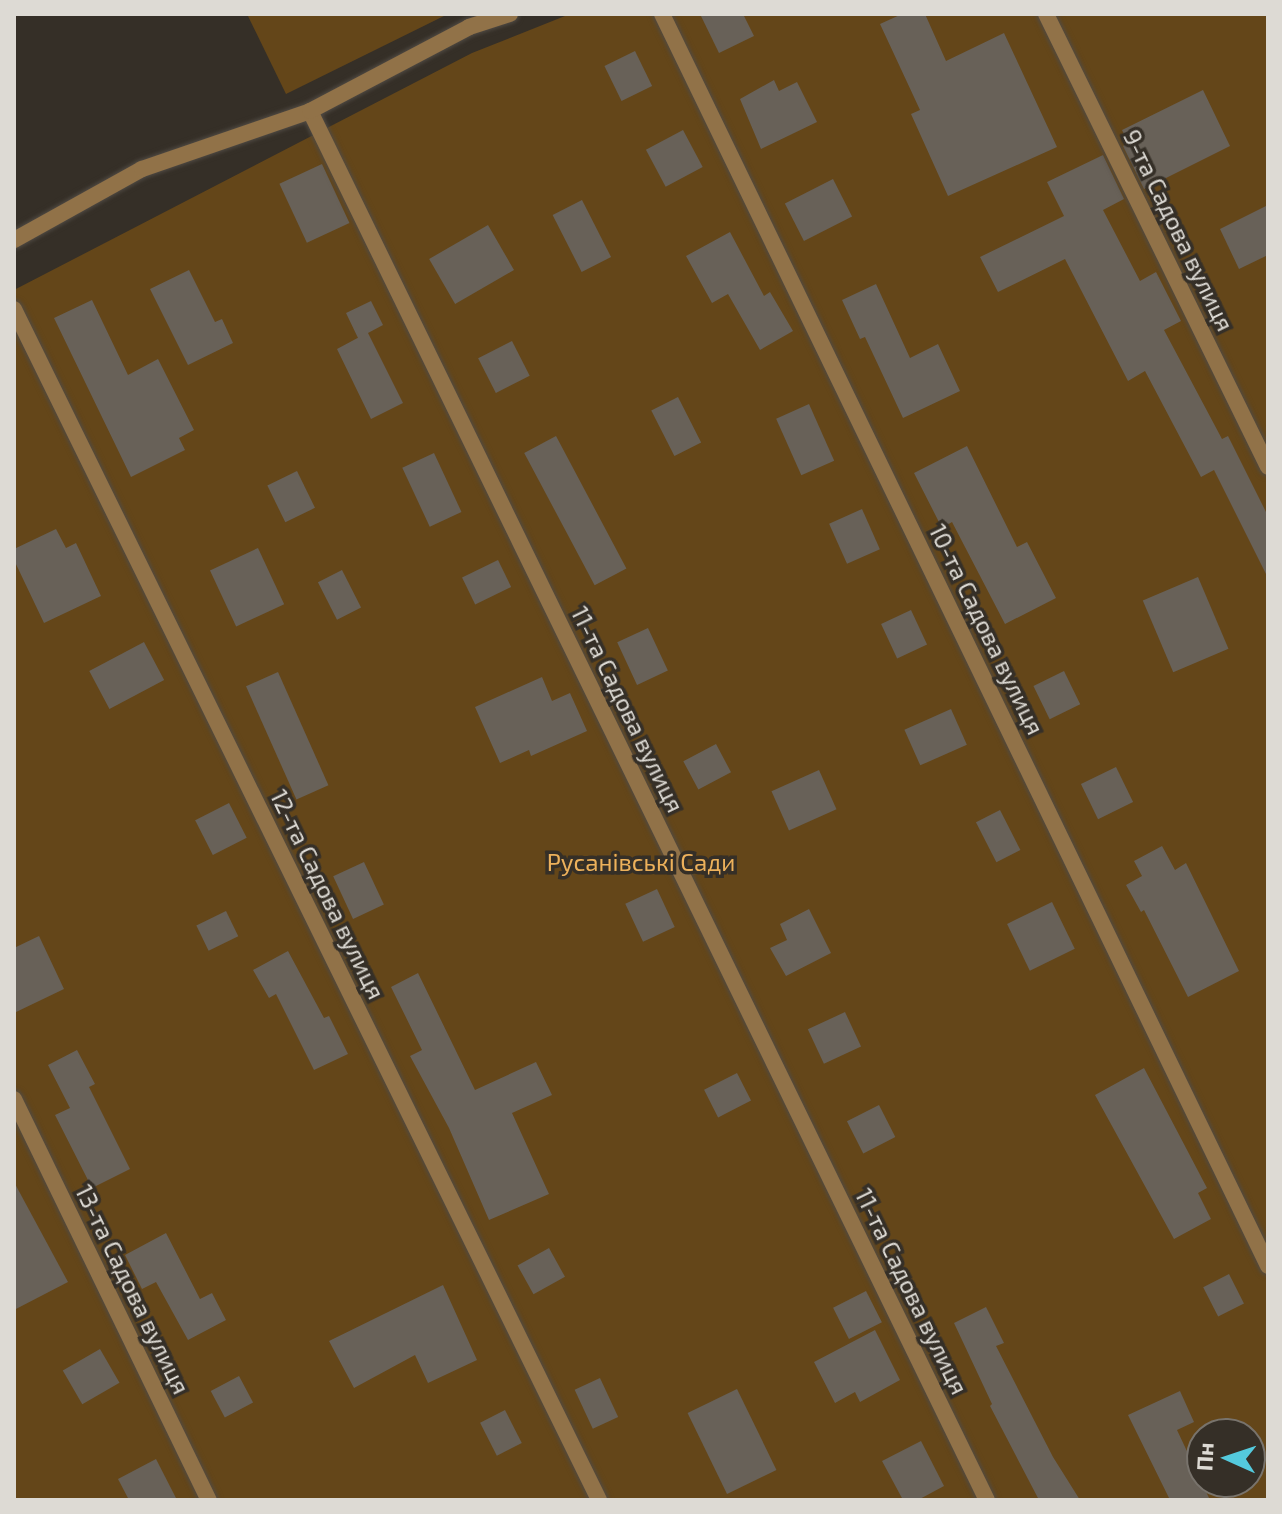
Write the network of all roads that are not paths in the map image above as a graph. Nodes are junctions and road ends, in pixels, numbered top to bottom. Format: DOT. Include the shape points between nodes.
graph roads {
  1 [pos="510,14"];
  2 [pos="662,14"];
  3 [pos="1046,14"];
  4 [pos="310,111"];
  5 [pos="14,240"];
  6 [pos="14,309"];
  7 [pos="1268,467"];
  8 [pos="14,1099"];
  9 [pos="1268,1266"];
  10 [pos="209,1500"];
  11 [pos="599,1500"];
  12 [pos="987,1500"];
  1 -- 4 [label="street" via="469,27"];
  2 -- 9 [label="street, 10-та Садова вулиця"];
  3 -- 7 [label="street, 9-та Садова вулиця"];
  4 -- 5 [label="street" via="142,169"];
  4 -- 12 [label="street, 11-та Садова вулиця"];
  6 -- 11 [label="street, 12-та Садова вулиця"];
  8 -- 10 [label="street, 13-та Садова вулиця"];
}
